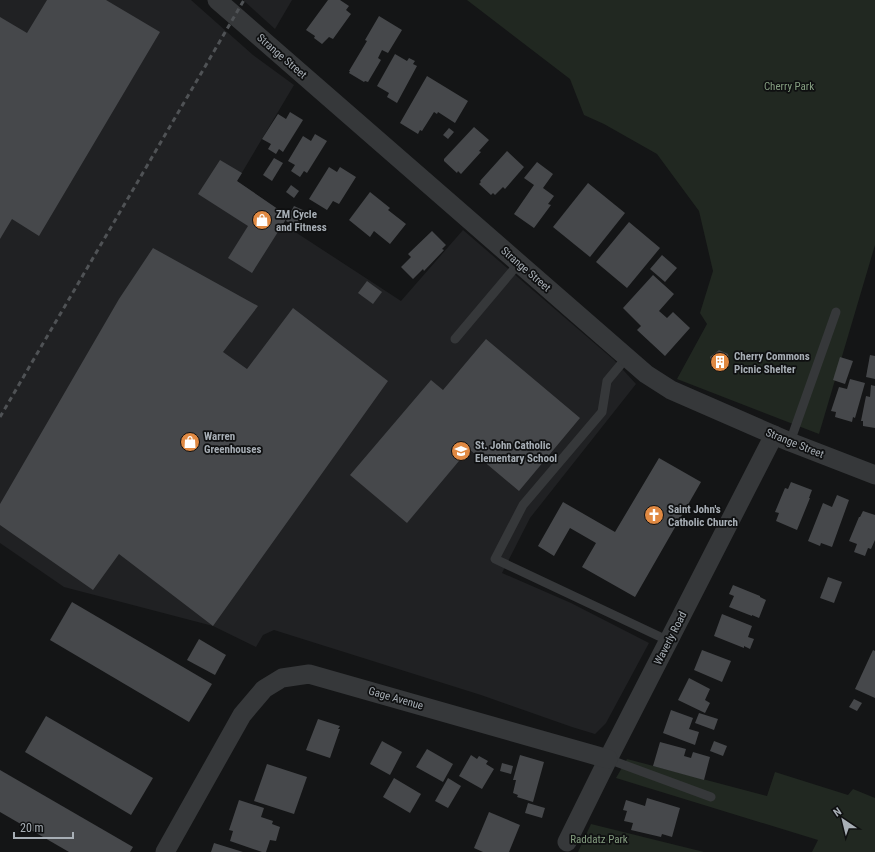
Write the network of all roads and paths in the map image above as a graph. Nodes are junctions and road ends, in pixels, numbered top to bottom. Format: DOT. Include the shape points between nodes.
graph roads {
  1 [pos="217,0"];
  2 [pos="518,263"];
  3 [pos="836,312"];
  4 [pos="455,339"];
  5 [pos="627,357"];
  6 [pos="782,438"];
  7 [pos="875,475"];
  8 [pos="669,641"];
  9 [pos="608,758"];
  10 [pos="711,797"];
  11 [pos="567,842"];
  12 [pos="164,852"];
  1 -- 2 [label="street, Strange Street"];
  2 -- 4 [label="lane"];
  2 -- 5 [label="street, Strange Street"];
  3 -- 6 [label="lane"];
  5 -- 6 [label="street, Strange Street" via="646,374 671,390"];
  5 -- 8 [label="lane" via="607,381 602,412 523,505 494,559"];
  6 -- 7 [label="street, Strange Street"];
  6 -- 8 [label="street, Waverly Road"];
  8 -- 9 [label="street, Waverly Road"];
  9 -- 10 [label="lane, Gage Avenue"];
  9 -- 11 [label="street, Waverly Road"];
  9 -- 12 [label="street, Gage Avenue" via="309,674 282,678 264,689 242,714"];
}
